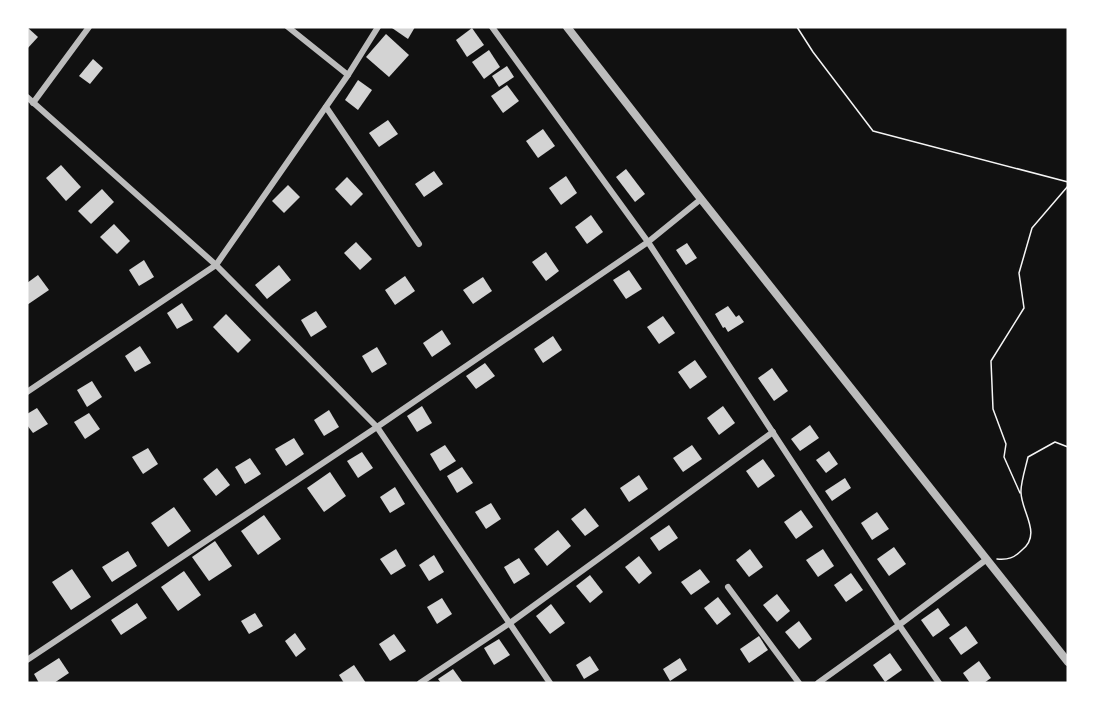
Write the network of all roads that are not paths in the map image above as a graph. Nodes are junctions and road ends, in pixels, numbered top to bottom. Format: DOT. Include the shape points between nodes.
graph roads {
  1 [pos="89,27"];
  2 [pos="288,27"];
  3 [pos="378,27"];
  4 [pos="492,27"];
  5 [pos="567,27"];
  6 [pos="348,75"];
  7 [pos="27,97"];
  8 [pos="33,102"];
  9 [pos="326,107"];
  10 [pos="701,199"];
  11 [pos="648,242"];
  12 [pos="419,244"];
  13 [pos="216,265"];
  14 [pos="27,392"];
  15 [pos="376,427"];
  16 [pos="773,432"];
  17 [pos="987,559"];
  18 [pos="728,586"];
  19 [pos="510,623"];
  20 [pos="899,625"];
  21 [pos="27,660"];
  22 [pos="1068,662"];
  23 [pos="420,683"];
  24 [pos="550,683"];
  25 [pos="799,683"];
  26 [pos="818,683"];
  27 [pos="939,683"];
  1 -- 8 [label="street"];
  2 -- 6 [label="street"];
  3 -- 6 [label="street"];
  4 -- 11 [label="street"];
  5 -- 10 [label="street"];
  6 -- 9 [label="street"];
  7 -- 8 [label="street"];
  8 -- 13 [label="street"];
  9 -- 12 [label="street"];
  9 -- 13 [label="street"];
  10 -- 11 [label="street"];
  10 -- 17 [label="street"];
  11 -- 15 [label="street"];
  11 -- 16 [label="street"];
  13 -- 14 [label="street"];
  13 -- 15 [label="street"];
  15 -- 19 [label="street"];
  15 -- 21 [label="street"];
  16 -- 19 [label="street"];
  16 -- 20 [label="street"];
  17 -- 20 [label="street"];
  17 -- 22 [label="street"];
  18 -- 25 [label="street"];
  19 -- 23 [label="street"];
  19 -- 24 [label="street"];
  20 -- 26 [label="street"];
  20 -- 27 [label="street"];
}
